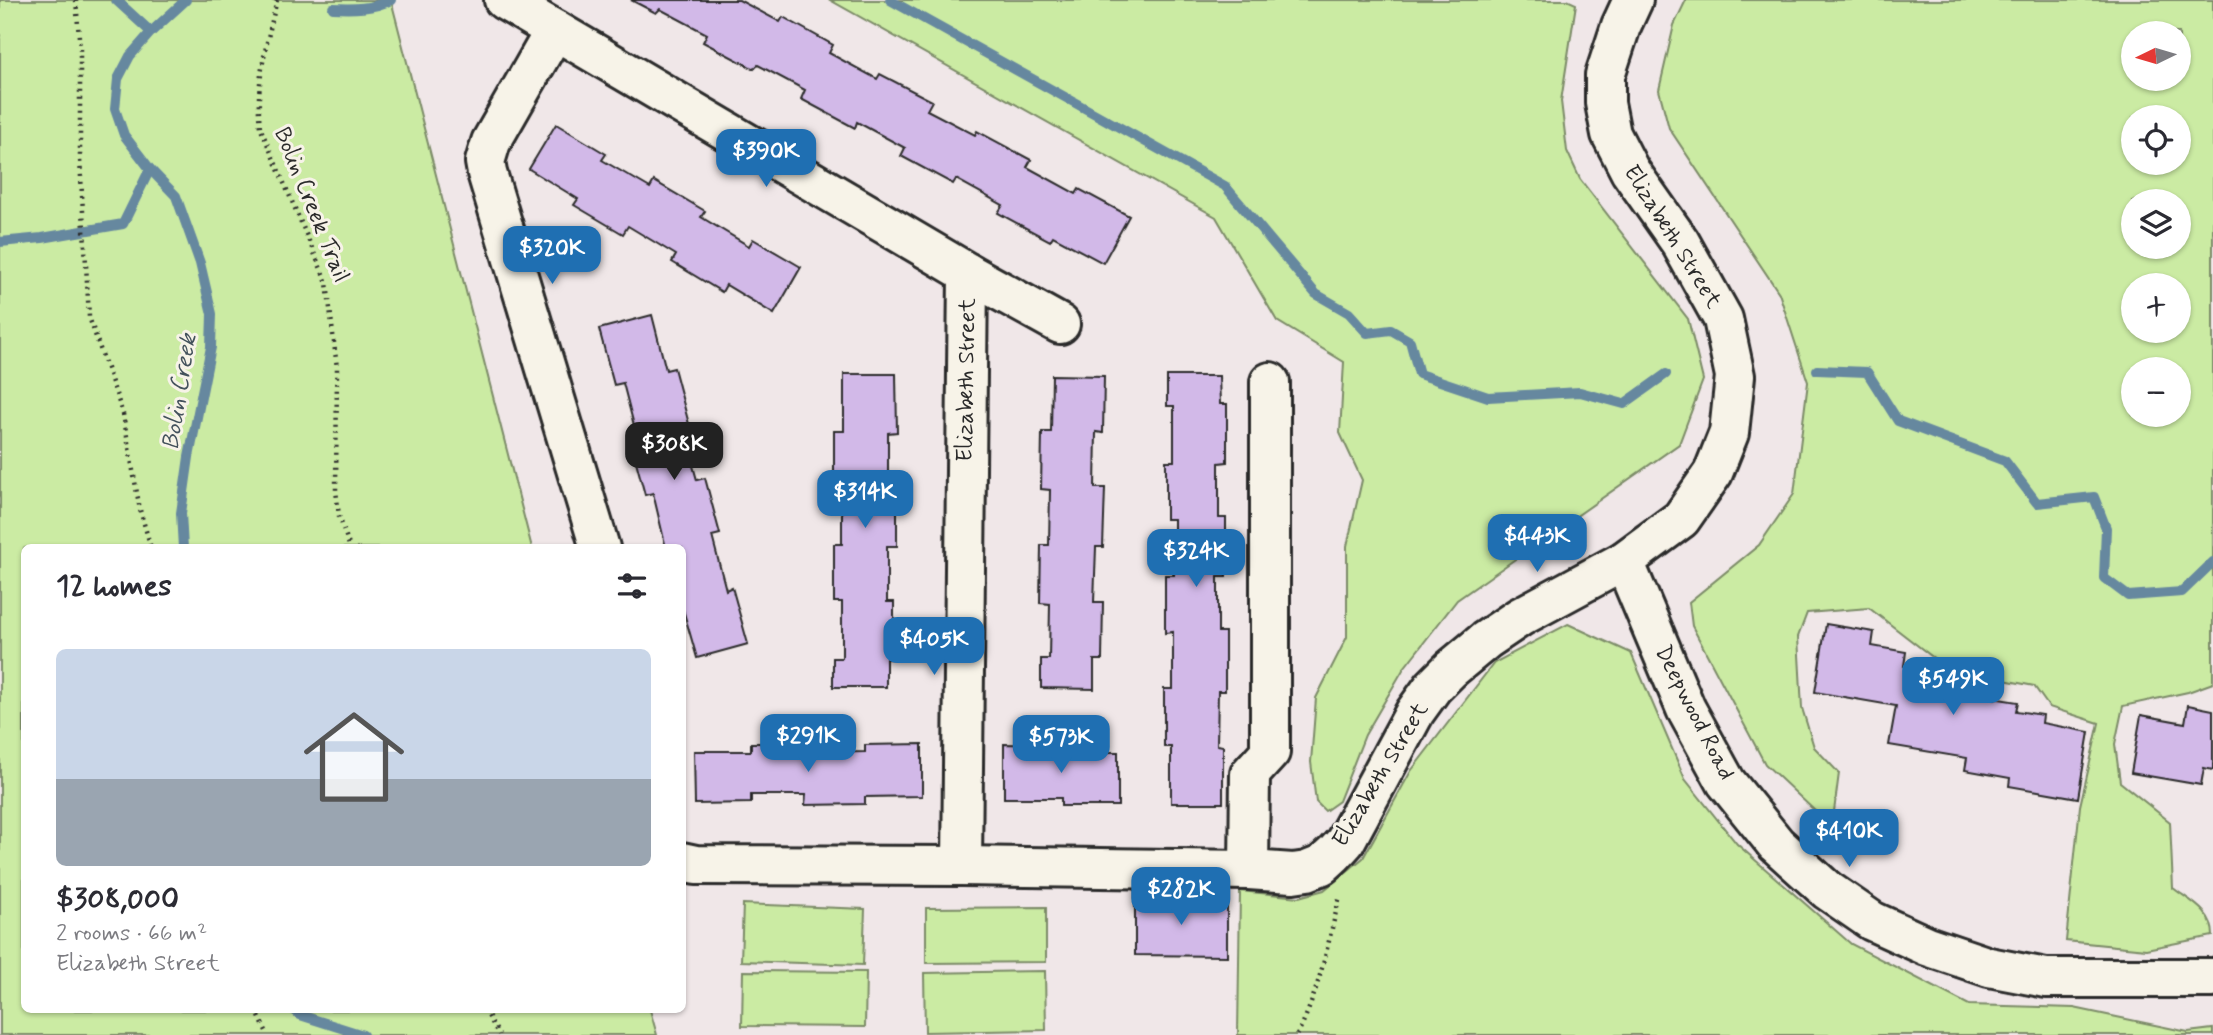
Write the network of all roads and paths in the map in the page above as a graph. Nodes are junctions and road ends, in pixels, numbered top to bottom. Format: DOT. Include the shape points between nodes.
graph roads {
  1 [pos="76,0"];
  2 [pos="277,0"];
  3 [pos="504,0"];
  4 [pos="1633,0"];
  5 [pos="555,30"];
  6 [pos="968,273"];
  7 [pos="1060,324"];
  8 [pos="1270,382"];
  9 [pos="150,544"];
  10 [pos="349,544"];
  11 [pos="599,544"];
  12 [pos="1624,561"];
  13 [pos="1345,842"];
  14 [pos="686,863"];
  15 [pos="962,866"];
  16 [pos="1249,870"];
  17 [pos="2213,978"];
  18 [pos="257,1013"];
  19 [pos="487,1013"];
  20 [pos="268,1035"];
  21 [pos="499,1035"];
  22 [pos="1297,1035"];
  1 -- 9 [label="path" via="89,317 123,414"];
  2 -- 10 [label="path, Bolin Creek Trail" via="259,86 260,127 327,283 337,368 336,490"];
  3 -- 5 [label="street, Elizabeth Street"];
  4 -- 12 [label="street, Elizabeth Street" via="1605,75 1611,134 1723,319 1735,376 1729,433 1713,473 1681,519"];
  5 -- 6 [label="street, Elizabeth Street"];
  5 -- 11 [label="street" via="491,142 485,162"];
  6 -- 7 [label="street, Elizabeth Street"];
  6 -- 15 [label="street, Elizabeth Street"];
  8 -- 16 [label="street" via="1270,752 1250,774"];
  12 -- 13 [label="street, Elizabeth Street" via="1520,617 1433,687"];
  12 -- 17 [label="street, Deepwood Road" via="1686,709 1726,782 1776,844 1827,890 1872,921 1989,968 2046,978"];
  13 -- 16 [label="street, Elizabeth Street" via="1322,864 1307,871"];
  13 -- 22 [label="path" via="1348,862 1323,965"];
  14 -- 15 [label="street, Elizabeth Street"];
  15 -- 16 [label="street, Elizabeth Street"];
  18 -- 20 [label="path"];
  19 -- 21 [label="path"];
}
